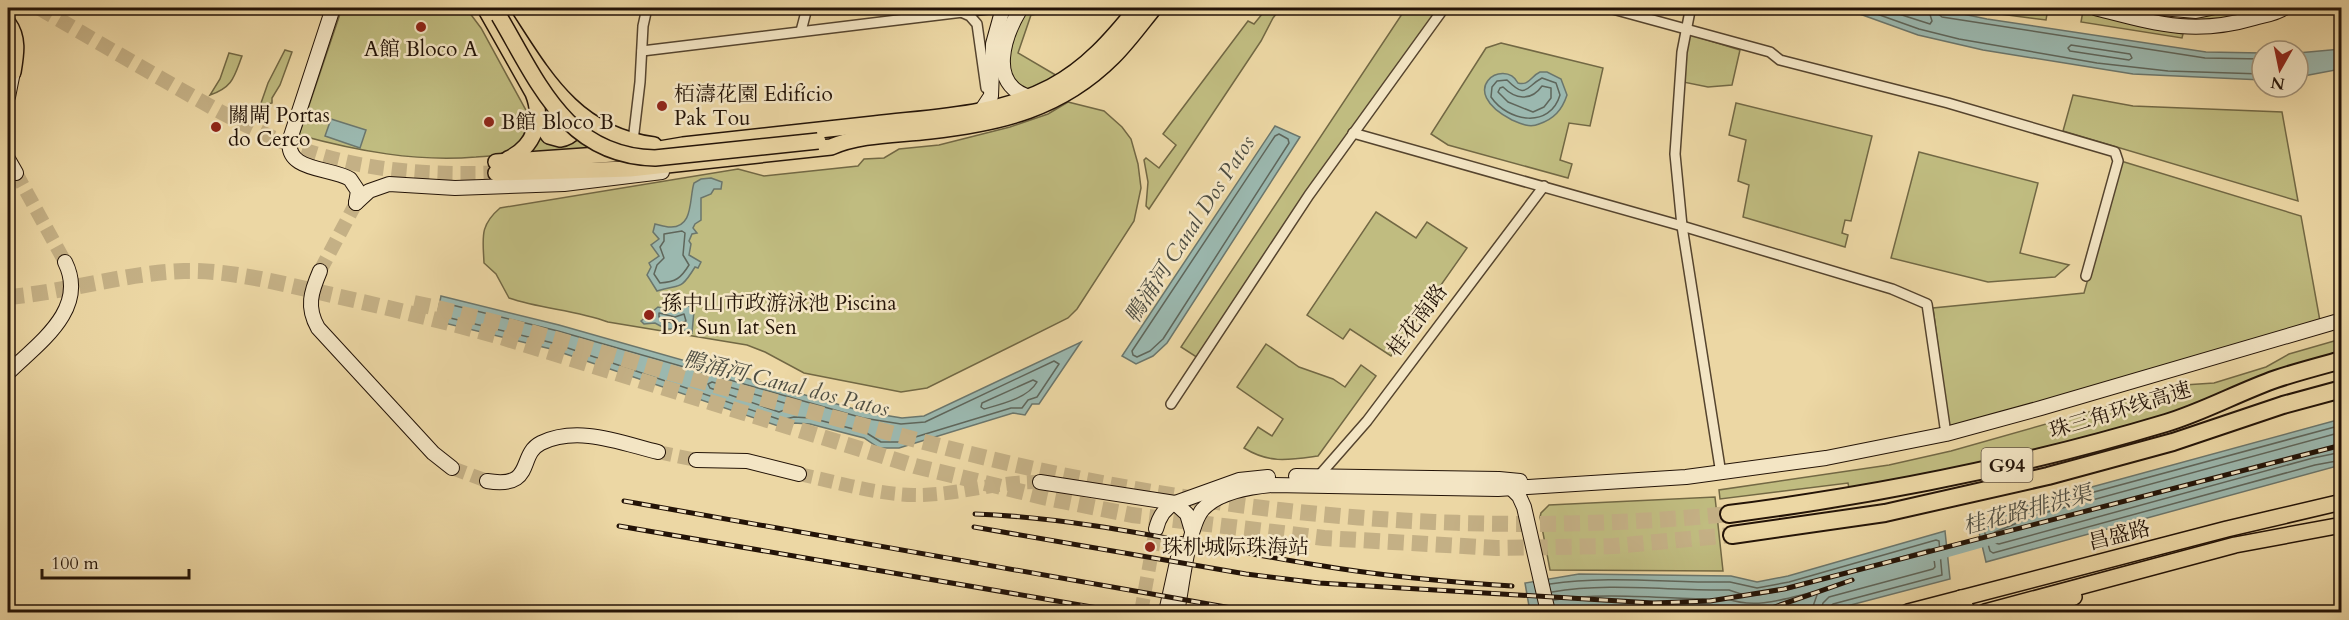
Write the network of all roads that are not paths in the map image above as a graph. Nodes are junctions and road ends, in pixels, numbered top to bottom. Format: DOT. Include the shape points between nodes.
graph roads {
  1 [pos="333,8"];
  2 [pos="484,8"];
  3 [pos="647,8"];
  4 [pos="807,8"];
  5 [pos="996,8"];
  6 [pos="1003,8"];
  7 [pos="1021,8"];
  8 [pos="1137,8"];
  9 [pos="1154,8"];
  10 [pos="1444,8"];
  11 [pos="1609,8"];
  12 [pos="2095,8"];
  13 [pos="2161,8"];
  14 [pos="2211,8"];
  15 [pos="2285,8"];
  16 [pos="496,10"];
  17 [pos="1690,11"];
  18 [pos="956,12"];
  19 [pos="8,23"];
  20 [pos="1686,28"];
  21 [pos="801,31"];
  22 [pos="642,51"];
  23 [pos="13,72"];
  24 [pos="1030,96"];
  25 [pos="8,97"];
  26 [pos="984,107"];
  27 [pos="572,108"];
  28 [pos="538,120"];
  29 [pos="1353,133"];
  30 [pos="848,140"];
  31 [pos="633,141"];
  32 [pos="683,145"];
  33 [pos="729,158"];
  34 [pos="8,159"];
  35 [pos="496,168"];
  36 [pos="16,173"];
  37 [pos="1544,186"];
  38 [pos="1682,226"];
  39 [pos="65,262"];
  40 [pos="320,271"];
  41 [pos="2086,276"];
  42 [pos="2342,320"];
  43 [pos="2342,360"];
  44 [pos="8,373"];
  45 [pos="2342,389"];
  46 [pos="1171,404"];
  47 [pos="1946,434"];
  48 [pos="658,452"];
  49 [pos="696,460"];
  50 [pos="452,468"];
  51 [pos="800,474"];
  52 [pos="1721,474"];
  53 [pos="487,481"];
  54 [pos="1315,481"];
  55 [pos="1041,482"];
  56 [pos="1510,484"];
  57 [pos="1543,486"];
  58 [pos="1146,498"];
  59 [pos="2342,502"];
  60 [pos="1175,503"];
  61 [pos="1524,507"];
  62 [pos="1728,514"];
  63 [pos="2342,525"];
  64 [pos="1192,533"];
  65 [pos="1732,535"];
  66 [pos="2119,577"];
  67 [pos="1977,594"];
  68 [pos="1961,598"];
  69 [pos="1167,612"];
  70 [pos="1177,612"];
  71 [pos="1548,612"];
  72 [pos="1908,612"];
  73 [pos="1968,612"];
  74 [pos="1986,612"];
  75 [pos="2042,612"];
  1 -- 33 [label="main road" via="289,145 300,163 350,179 358,191 356,203 369,191 389,184 455,188 564,184 641,176"];
  2 -- 28 [label="main road" via="533,93"];
  3 -- 22 [label="street"];
  4 -- 21 [label="street"];
  5 -- 18 [label="street"];
  6 -- 26 [label="main road" via="993,44 992,91"];
  7 -- 24 [label="main road" via="1006,35 1003,61 1011,85"];
  8 -- 24 [label="main road" via="1090,60 1053,86"];
  9 -- 30 [label="main road" via="1099,70 1067,93 1033,110 986,123"];
  10 -- 29 [label="street"];
  11 -- 20 [label="street"];
  12 -- 15 [label="main road" via="2159,24 2194,28 2231,25"];
  13 -- 14 [label="main road"];
  16 -- 27 [label="main road"];
  16 -- 30 [label="main road, bridge" via="557,112 578,132 607,149 636,157 660,158"];
  17 -- 20 [label="street"];
  18 -- 21 [label="street"];
  18 -- 26 [label="street" via="969,15 977,26"];
  19 -- 23 [label="main road" via="15,36"];
  20 -- 38 [label="street" via="1676,154"];
  20 -- 41 [label="street" via="1770,52 1780,60 1948,103 2115,152 2118,162"];
  21 -- 22 [label="street"];
  22 -- 31 [label="street"];
  23 -- 25 [label="main road"];
  24 -- 26 [label="main road"];
  26 -- 32 [label="main road"];
  27 -- 28 [label="main road" via="577,126 566,138 550,137"];
  27 -- 31 [label="main road" via="602,129"];
  28 -- 35 [label="main road" via="534,136 524,148"];
  29 -- 37 [label="street"];
  29 -- 46 [label="street"];
  30 -- 33 [label="main road" via="831,147"];
  31 -- 32 [label="main road"];
  32 -- 35 [label="main road"];
  33 -- 35 [label="main road" via="630,169"];
  34 -- 36 [label="main road"];
  37 -- 38 [label="street"];
  37 -- 54 [label="street, 桂花南路" via="1367,421"];
  38 -- 47 [label="street" via="1892,289 1927,304"];
  38 -- 52 [label="street"];
  39 -- 44 [label="main road" via="72,285 63,317"];
  40 -- 50 [label="main road" via="310,307 318,328 433,453"];
  42 -- 47 [label="main road"];
  43 -- 62 [label="highway, 珠三角环线高速 / G94" via="2276,379 2168,423 2043,457 1906,486"];
  45 -- 65 [label="highway, 珠三角环线高速 / G94" via="2173,442 1982,492 1885,513"];
  47 -- 52 [label="main road"];
  48 -- 53 [label="main road" via="594,435 551,439 536,446 514,480"];
  49 -- 51 [label="main road" via="747,461"];
  52 -- 57 [label="main road"];
  54 -- 56 [label="main road"];
  54 -- 60 [label="main road" via="1278,476 1239,480"];
  54 -- 64 [label="main road" via="1259,486 1225,496 1202,511"];
  55 -- 58 [label="main road"];
  56 -- 57 [label="main road"];
  56 -- 61 [label="main road"];
  57 -- 61 [label="main road" via="1529,495"];
  58 -- 60 [label="main road"];
  58 -- 60 [label="main road" via="1157,510 1156,527 1164,510"];
  59 -- 67 [label="main road, 昌盛路"];
  60 -- 64 [label="main road" via="1187,514"];
  60 -- 69 [label="main road" via="1184,524"];
  61 -- 71 [label="main road"];
  63 -- 66 [label="main road, 昌盛路" via="2235,545"];
  64 -- 70 [label="main road"];
  66 -- 74 [label="main road, 昌盛路"];
  66 -- 75 [label="main road"];
  67 -- 68 [label="main road, 昌盛路"];
  67 -- 74 [label="main road"];
  68 -- 72 [label="main road, 昌盛路"];
  68 -- 73 [label="main road"];
}
